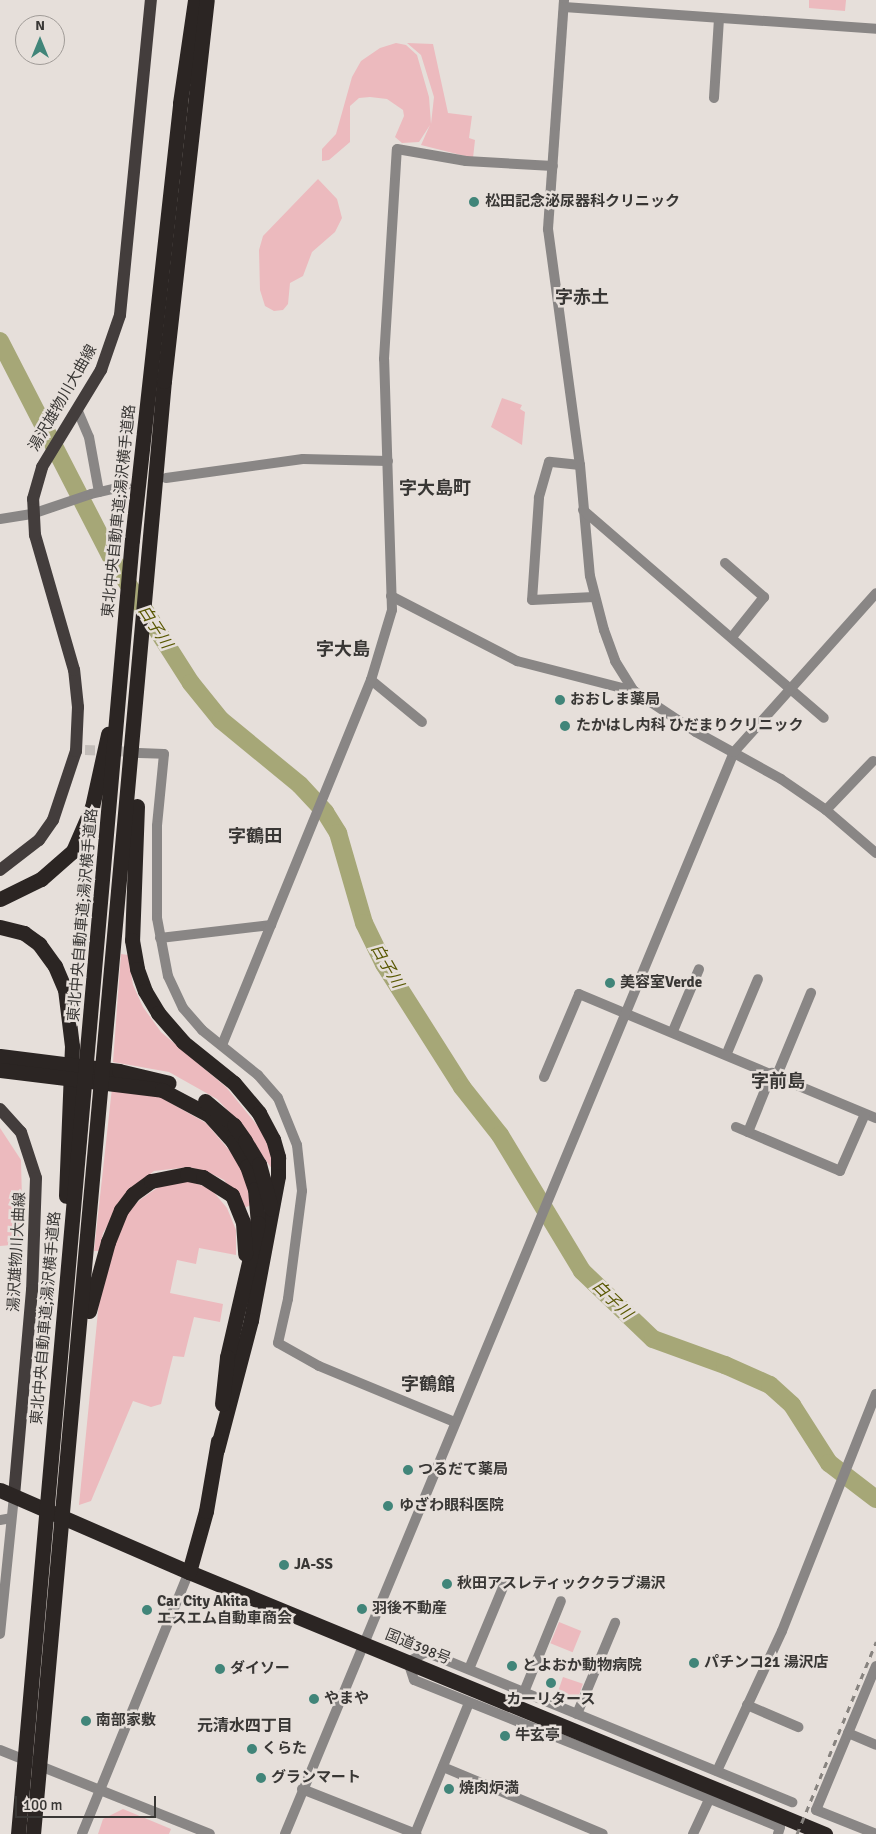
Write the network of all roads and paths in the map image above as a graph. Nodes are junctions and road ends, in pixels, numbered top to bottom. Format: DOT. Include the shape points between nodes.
graph roads {
  1 [pos="152,0"];
  2 [pos="195,0"];
  3 [pos="207,0"];
  4 [pos="564,4"];
  5 [pos="719,18"];
  6 [pos="876,29"];
  7 [pos="714,98"];
  8 [pos="553,166"];
  9 [pos="78,409"];
  10 [pos="388,460"];
  11 [pos="580,465"];
  12 [pos="166,478"];
  13 [pos="126,486"];
  14 [pos="95,493"];
  15 [pos="583,510"];
  16 [pos="32,514"];
  17 [pos="0,519"];
  18 [pos="726,563"];
  19 [pos="876,593"];
  20 [pos="391,596"];
  21 [pos="594,597"];
  22 [pos="732,637"];
  23 [pos="140,675"];
  24 [pos="371,680"];
  25 [pos="120,682"];
  26 [pos="791,689"];
  27 [pos="634,691"];
  28 [pos="824,718"];
  29 [pos="422,722"];
  30 [pos="734,752"];
  31 [pos="139,753"];
  32 [pos="873,761"];
  33 [pos="826,810"];
  34 [pos="876,853"];
  35 [pos="0,870"];
  36 [pos="0,899"];
  37 [pos="271,925"];
  38 [pos="0,927"];
  39 [pos="160,938"];
  40 [pos="699,969"];
  41 [pos="758,979"];
  42 [pos="812,993"];
  43 [pos="625,1014"];
  44 [pos="673,1031"];
  45 [pos="222,1045"];
  46 [pos="726,1053"];
  47 [pos="0,1056"];
  48 [pos="0,1070"];
  49 [pos="774,1074"];
  50 [pos="544,1076"];
  51 [pos="78,1101"];
  52 [pos="0,1110"];
  53 [pos="865,1114"];
  54 [pos="876,1118"];
  55 [pos="736,1127"];
  56 [pos="748,1132"];
  57 [pos="272,1212"];
  58 [pos="247,1270"];
  59 [pos="78,1349"];
  60 [pos="876,1394"];
  61 [pos="455,1422"];
  62 [pos="217,1450"];
  63 [pos="7,1493"];
  64 [pos="11,1518"];
  65 [pos="0,1520"];
  66 [pos="189,1572"];
  67 [pos="506,1580"];
  68 [pos="561,1601"];
  69 [pos="616,1623"];
  70 [pos="0,1634"];
  71 [pos="363,1644"];
  72 [pos="408,1662"];
  73 [pos="876,1666"];
  74 [pos="469,1669"];
  75 [pos="524,1692"];
  76 [pos="469,1703"];
  77 [pos="748,1706"];
  78 [pos="577,1714"];
  79 [pos="798,1727"];
  80 [pos="848,1734"];
  81 [pos="876,1745"];
  82 [pos="0,1750"];
  83 [pos="443,1767"];
  84 [pos="717,1771"];
  85 [pos="99,1787"];
  86 [pos="302,1789"];
  87 [pos="708,1799"];
  88 [pos="792,1802"];
  89 [pos="816,1810"];
  90 [pos="18,1834"];
  91 [pos="33,1834"];
  92 [pos="82,1834"];
  93 [pos="210,1834"];
  94 [pos="285,1834"];
  95 [pos="415,1834"];
  96 [pos="602,1834"];
  97 [pos="693,1834"];
  98 [pos="778,1834"];
  99 [pos="806,1834"];
  100 [pos="825,1834"];
  101 [pos="876,1834"];
  1 -- 9 [label="main road, 湯沢雄物川大曲線" via="120,315 101,370"];
  2 -- 25 [label="highway, 東北中央自動車道;湯沢横手道路" via="180,103 132,540"];
  3 -- 23 [label="highway" via="180,222"];
  4 -- 5 [label="street"];
  4 -- 8 [label="street"];
  5 -- 6 [label="street"];
  5 -- 7 [label="street"];
  8 -- 10 [label="street" via="466,161 397,149 385,303 384,400"];
  8 -- 11 [label="street" via="548,229"];
  9 -- 14 [label="street" via="89,437"];
  9 -- 16 [label="main road, 湯沢雄物川大曲線" via="42,467"];
  10 -- 12 [label="street" via="303,459"];
  10 -- 20 [label="street"];
  11 -- 15 [label="street"];
  11 -- 21 [label="street" via="549,462 539,498 532,600"];
  13 -- 14 [label="street"];
  14 -- 16 [label="street"];
  15 -- 21 [label="street"];
  15 -- 22 [label="street"];
  16 -- 17 [label="street"];
  16 -- 35 [label="main road, 湯沢雄物川大曲線" via="35,535 74,670 81,751 53,820 39,840"];
  18 -- 22 [label="street" via="764,597"];
  19 -- 26 [label="street"];
  20 -- 24 [label="street" via="392,610"];
  20 -- 27 [label="street" via="517,661"];
  21 -- 27 [label="street" via="615,661"];
  22 -- 26 [label="street"];
  23 -- 57 [label="highway" via="132,940 137,970 158,1013 183,1042 234,1083 258,1113 273,1139 278,1157 278,1176"];
  23 -- 59 [label="highway"];
  24 -- 29 [label="street"];
  24 -- 37 [label="street"];
  25 -- 36 [label="highway" via="92,807 73,850 41,879"];
  25 -- 51 [label="highway, 東北中央自動車道;湯沢横手道路" via="89,1047"];
  26 -- 28 [label="street"];
  26 -- 30 [label="street"];
  27 -- 30 [label="street" via="696,732"];
  30 -- 33 [label="street"];
  30 -- 43 [label="street"];
  31 -- 39 [label="street" via="164,754 157,826"];
  32 -- 33 [label="street"];
  33 -- 34 [label="street"];
  37 -- 39 [label="street"];
  37 -- 45 [label="street"];
  38 -- 51 [label="highway" via="32,938 55,966 71,1016"];
  39 -- 45 [label="street" via="168,976 179,1001 202,1030"];
  40 -- 44 [label="street"];
  41 -- 46 [label="street"];
  42 -- 49 [label="street"];
  43 -- 44 [label="street"];
  43 -- 50 [label="street" via="579,994"];
  43 -- 61 [label="street"];
  44 -- 46 [label="street"];
  45 -- 61 [label="street" via="258,1075 278,1098 290,1122 301,1165 302,1191 288,1299 278,1343 320,1366"];
  46 -- 49 [label="street"];
  47 -- 57 [label="highway" via="150,1077 196,1094 228,1119 245,1141 259,1164"];
  48 -- 58 [label="highway" via="162,1090 209,1115 233,1142 247,1166 255,1189 258,1223"];
  49 -- 53 [label="street"];
  49 -- 56 [label="street"];
  51 -- 90 [label="highway, 東北中央自動車道;湯沢横手道路" via="62,1264 63,1324"];
  52 -- 63 [label="main road, 湯沢雄物川大曲線" via="21,1132 36,1178 32,1290"];
  53 -- 54 [label="street"];
  53 -- 56 [label="street" via="840,1171"];
  55 -- 56 [label="street"];
  57 -- 62 [label="highway" via="242,1361"];
  58 -- 59 [label="highway" via="243,1222 232,1196 203,1177 187,1174 151,1181 133,1194 121,1210 108,1242"];
  58 -- 62 [label="highway" via="227,1357"];
  59 -- 91 [label="highway"];
  60 -- 77 [label="street" via="782,1631"];
  61 -- 71 [label="street"];
  62 -- 66 [label="highway"];
  63 -- 64 [label="street"];
  63 -- 66 [label="highway, 国道398号"];
  64 -- 65 [label="street"];
  64 -- 70 [label="street"];
  66 -- 71 [label="highway, 国道398号"];
  66 -- 85 [label="street"];
  67 -- 74 [label="street"];
  68 -- 75 [label="street"];
  69 -- 78 [label="street"];
  71 -- 72 [label="highway, 国道398号"];
  71 -- 86 [label="street"];
  72 -- 74 [label="street" via="426,1652"];
  72 -- 76 [label="street" via="414,1680"];
  72 -- 100 [label="highway, 国道398号"];
  73 -- 80 [label="street"];
  74 -- 75 [label="street"];
  75 -- 78 [label="street"];
  76 -- 83 [label="street"];
  76 -- 87 [label="street"];
  77 -- 79 [label="street"];
  77 -- 84 [label="street"];
  78 -- 84 [label="street"];
  80 -- 81 [label="street"];
  80 -- 89 [label="street"];
  82 -- 85 [label="street"];
  83 -- 95 [label="street"];
  83 -- 96 [label="street"];
  84 -- 88 [label="street"];
  85 -- 92 [label="street"];
  85 -- 93 [label="street"];
  86 -- 94 [label="street"];
  86 -- 95 [label="street"];
  87 -- 97 [label="street"];
  87 -- 98 [label="street" via="780,1827"];
  89 -- 99 [label="street"];
  89 -- 101 [label="street"];
}
